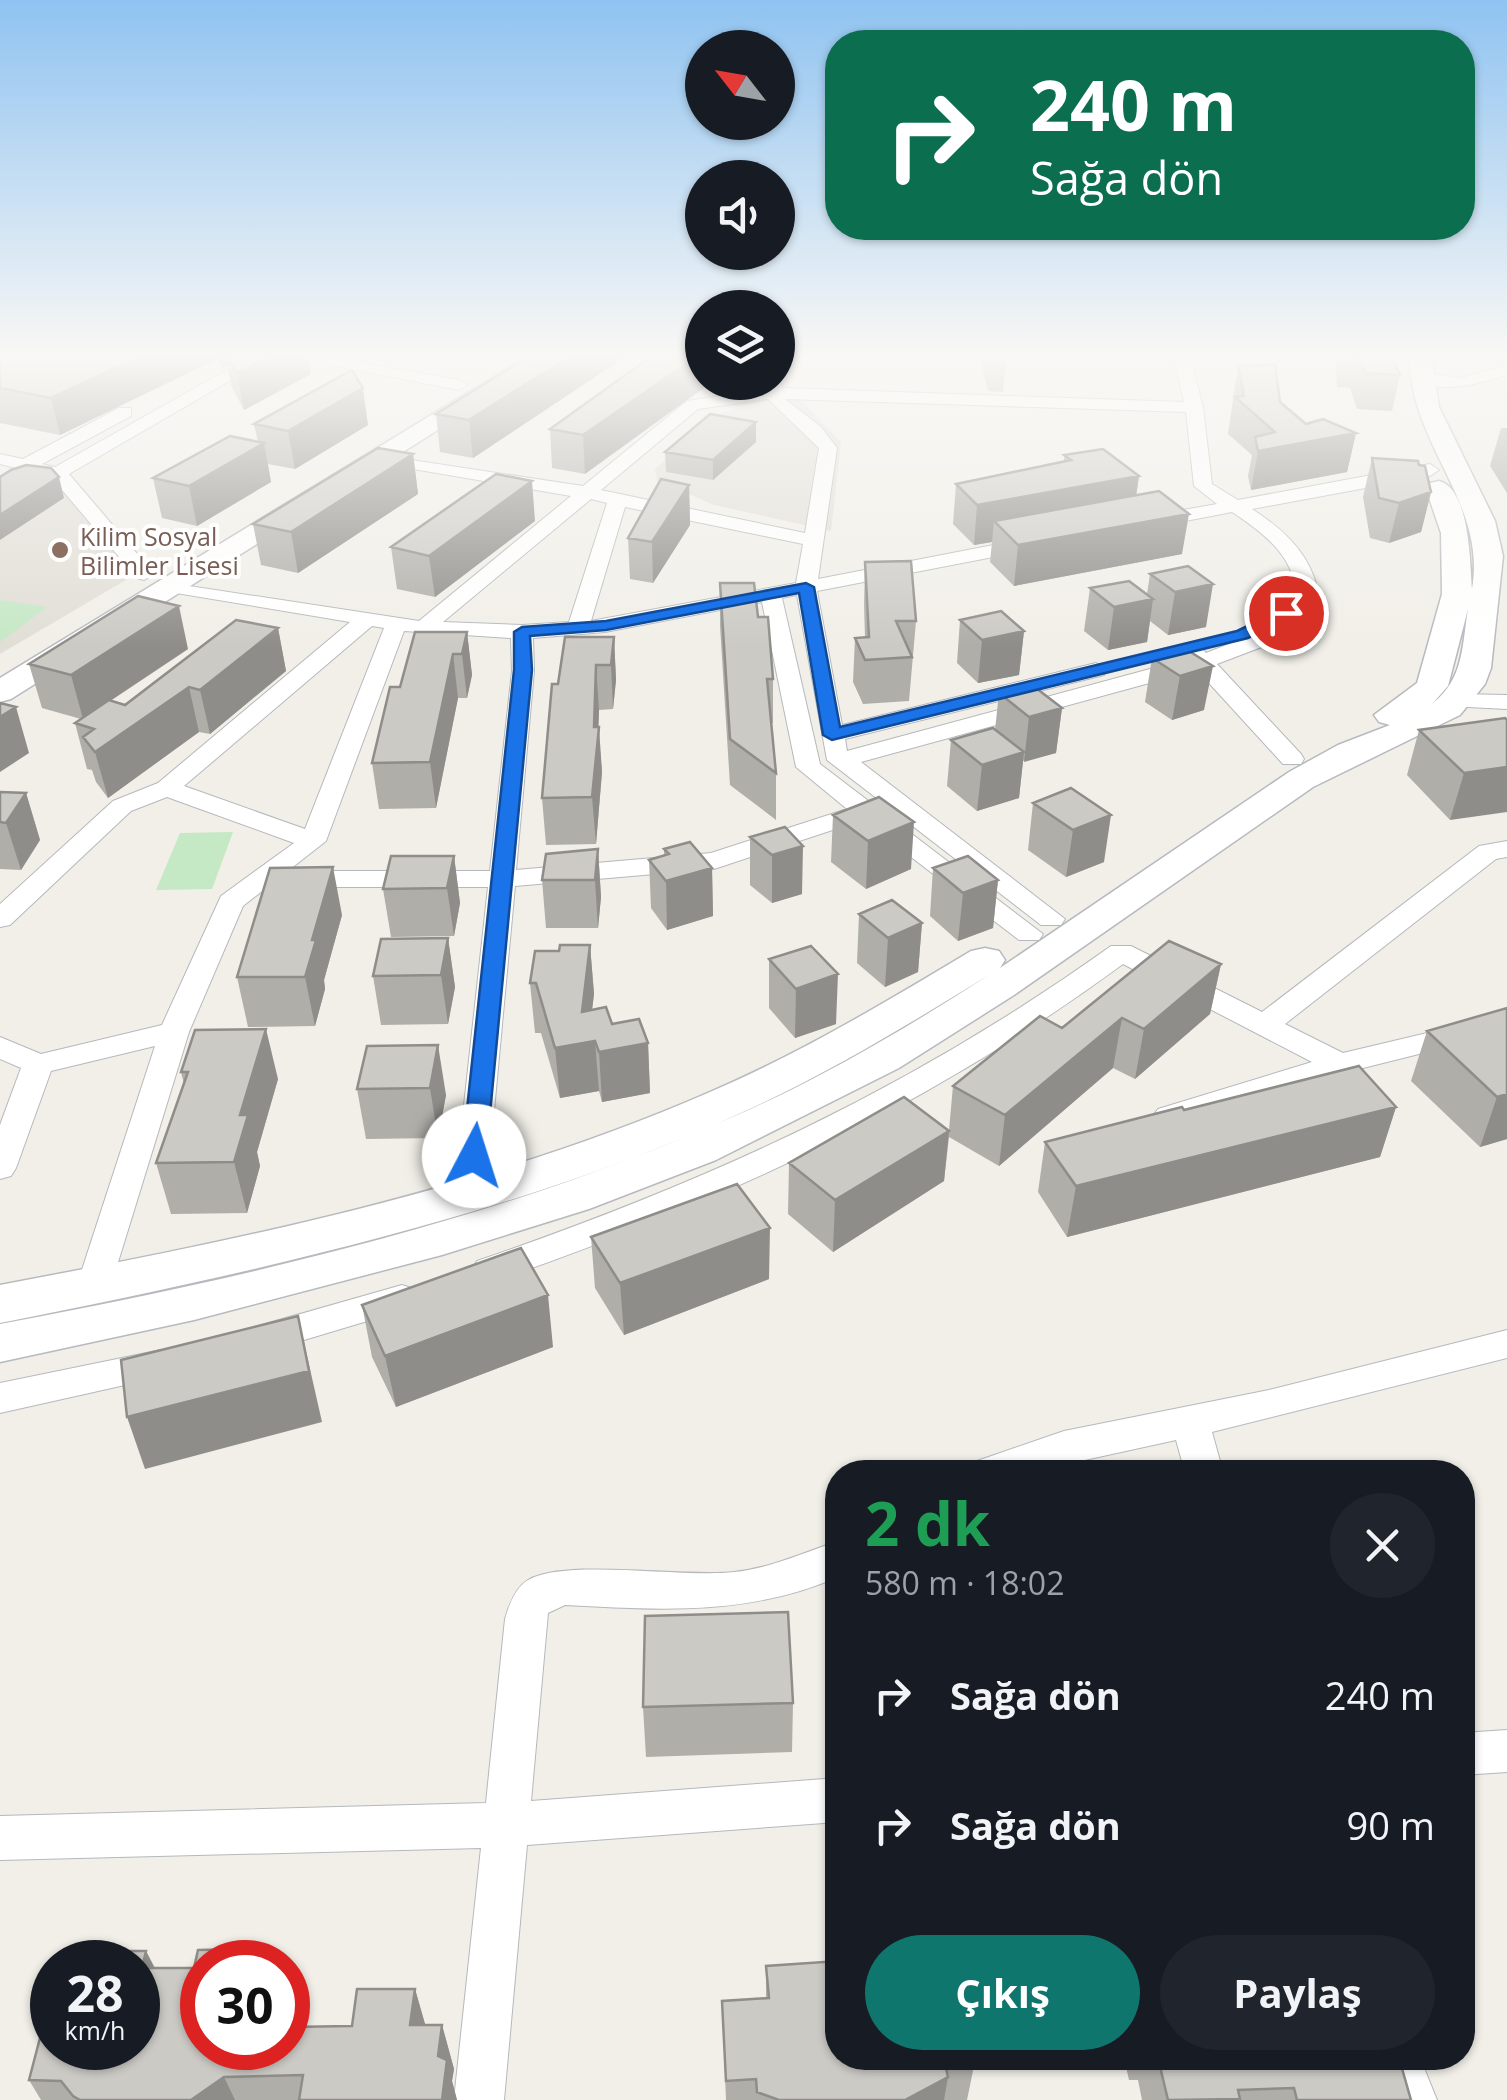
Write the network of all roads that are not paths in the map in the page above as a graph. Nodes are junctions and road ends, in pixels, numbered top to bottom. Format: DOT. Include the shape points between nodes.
graph roads {
  1 [pos="52,451"];
  2 [pos="96,451"];
  3 [pos="357,451"];
  4 [pos="389,451"];
  5 [pos="638,451"];
  6 [pos="828,451"];
  7 [pos="1198,451"];
  8 [pos="1421,451"];
  9 [pos="1445,451"];
  10 [pos="378,458"];
  11 [pos="0,459"];
  12 [pos="26,465"];
  13 [pos="1430,470"];
  14 [pos="58,473"];
  15 [pos="588,493"];
  16 [pos="618,499"];
  17 [pos="1227,508"];
  18 [pos="1130,526"];
  19 [pos="1056,539"];
  20 [pos="815,541"];
  21 [pos="1496,544"];
  22 [pos="157,580"];
  23 [pos="806,587"];
  24 [pos="771,594"];
  25 [pos="366,619"];
  26 [pos="396,624"];
  27 [pos="423,628"];
  28 [pos="578,629"];
  29 [pos="522,632"];
  30 [pos="1196,655"];
  31 [pos="0,661"];
  32 [pos="0,692"];
  33 [pos="1507,702"];
  34 [pos="1450,718"];
  35 [pos="832,735"];
  36 [pos="1292,759"];
  37 [pos="842,760"];
  38 [pos="166,788"];
  39 [pos="866,811"];
  40 [pos="313,841"];
  41 [pos="1507,849"];
  42 [pos="263,879"];
  43 [pos="500,879"];
  44 [pos="3,914"];
  45 [pos="1055,927"];
  46 [pos="1121,952"];
  47 [pos="1507,1023"];
  48 [pos="1265,1026"];
  49 [pos="174,1032"];
  50 [pos="0,1046"];
  51 [pos="38,1064"];
  52 [pos="1340,1064"];
  53 [pos="1139,1125"];
  54 [pos="0,1168"];
  55 [pos="470,1196"];
  56 [pos="462,1279"];
  57 [pos="94,1285"];
  58 [pos="426,1291"];
  59 [pos="2,1303"];
  60 [pos="0,1342"];
  61 [pos="240,1344"];
  62 [pos="1507,1344"];
  63 [pos="191,1357"];
  64 [pos="0,1398"];
  65 [pos="1190,1422"];
  66 [pos="1017,1460"];
  67 [pos="1201,1460"];
  68 [pos="825,1564"];
  69 [pos="1507,1751"];
  70 [pos="1475,1753"];
  71 [pos="825,1801"];
  72 [pos="505,1824"];
  73 [pos="0,1838"];
  74 [pos="1401,2070"];
  75 [pos="479,2100"];
  76 [pos="1412,2100"];
  1 -- 12 [label="street"];
  2 -- 14 [label="street"];
  3 -- 22 [label="street"];
  4 -- 10 [label="street"];
  5 -- 15 [label="street"];
  6 -- 20 [label="street"];
  7 -- 17 [label="street" via="1202,486"];
  8 -- 13 [label="street"];
  9 -- 21 [label="street"];
  10 -- 15 [label="street"];
  10 -- 22 [label="street"];
  11 -- 12 [label="street"];
  12 -- 14 [label="street"];
  13 -- 17 [label="street"];
  13 -- 36 [label="street" via="1450,515 1458,570 1432,686 1408,707"];
  14 -- 22 [label="street"];
  15 -- 16 [label="street"];
  15 -- 27 [label="street"];
  16 -- 20 [label="street"];
  16 -- 28 [label="street"];
  17 -- 18 [label="street"];
  17 -- 30 [label="street" via="1270,531 1304,565 1308,605 1280,632"];
  19 -- 23 [label="street"];
  20 -- 23 [label="street"];
  21 -- 34 [label="street" via="1474,671"];
  22 -- 25 [label="street"];
  22 -- 31 [label="street"];
  22 -- 32 [label="street"];
  23 -- 24 [label="street"];
  23 -- 35 [label="street"];
  24 -- 28 [label="street"];
  24 -- 39 [label="street" via="808,767"];
  25 -- 26 [label="street"];
  25 -- 38 [label="street"];
  26 -- 27 [label="street"];
  26 -- 40 [label="street"];
  27 -- 29 [label="street"];
  28 -- 29 [label="street"];
  29 -- 43 [label="street"];
  30 -- 35 [label="street"];
  30 -- 36 [label="street"];
  30 -- 37 [label="street"];
  33 -- 34 [label="street"];
  34 -- 45 [label="street" via="1360,748 1307,776"];
  35 -- 37 [label="street"];
  36 -- 45 [label="street" via="1221,802"];
  37 -- 45 [label="street"];
  38 -- 40 [label="street"];
  38 -- 44 [label="street" via="122,806"];
  39 -- 43 [label="street" via="714,861"];
  39 -- 45 [label="street"];
  40 -- 42 [label="street"];
  41 -- 48 [label="street" via="1488,852"];
  42 -- 43 [label="street"];
  42 -- 49 [label="street" via="231,902"];
  43 -- 55 [label="street"];
  45 -- 46 [label="street"];
  45 -- 55 [label="street" via="792,1072 652,1133"];
  45 -- 60 [label="street" via="830,1088 634,1177 397,1252 142,1315"];
  46 -- 48 [label="street"];
  46 -- 56 [label="street" via="1003,1036 856,1120 705,1190"];
  47 -- 52 [label="street"];
  48 -- 52 [label="street"];
  49 -- 51 [label="street"];
  49 -- 57 [label="street"];
  50 -- 51 [label="street"];
  51 -- 54 [label="street"];
  52 -- 53 [label="street"];
  55 -- 57 [label="street"];
  57 -- 59 [label="street"];
  58 -- 61 [label="street"];
  62 -- 65 [label="street"];
  63 -- 64 [label="street"];
  65 -- 66 [label="street" via="1084,1439"];
  65 -- 67 [label="street"];
  68 -- 72 [label="street" via="733,1593 565,1587 542,1592 526,1620"];
  69 -- 70 [label="street"];
  71 -- 72 [label="street"];
  72 -- 73 [label="street"];
  72 -- 75 [label="street"];
  74 -- 76 [label="street"];
}
